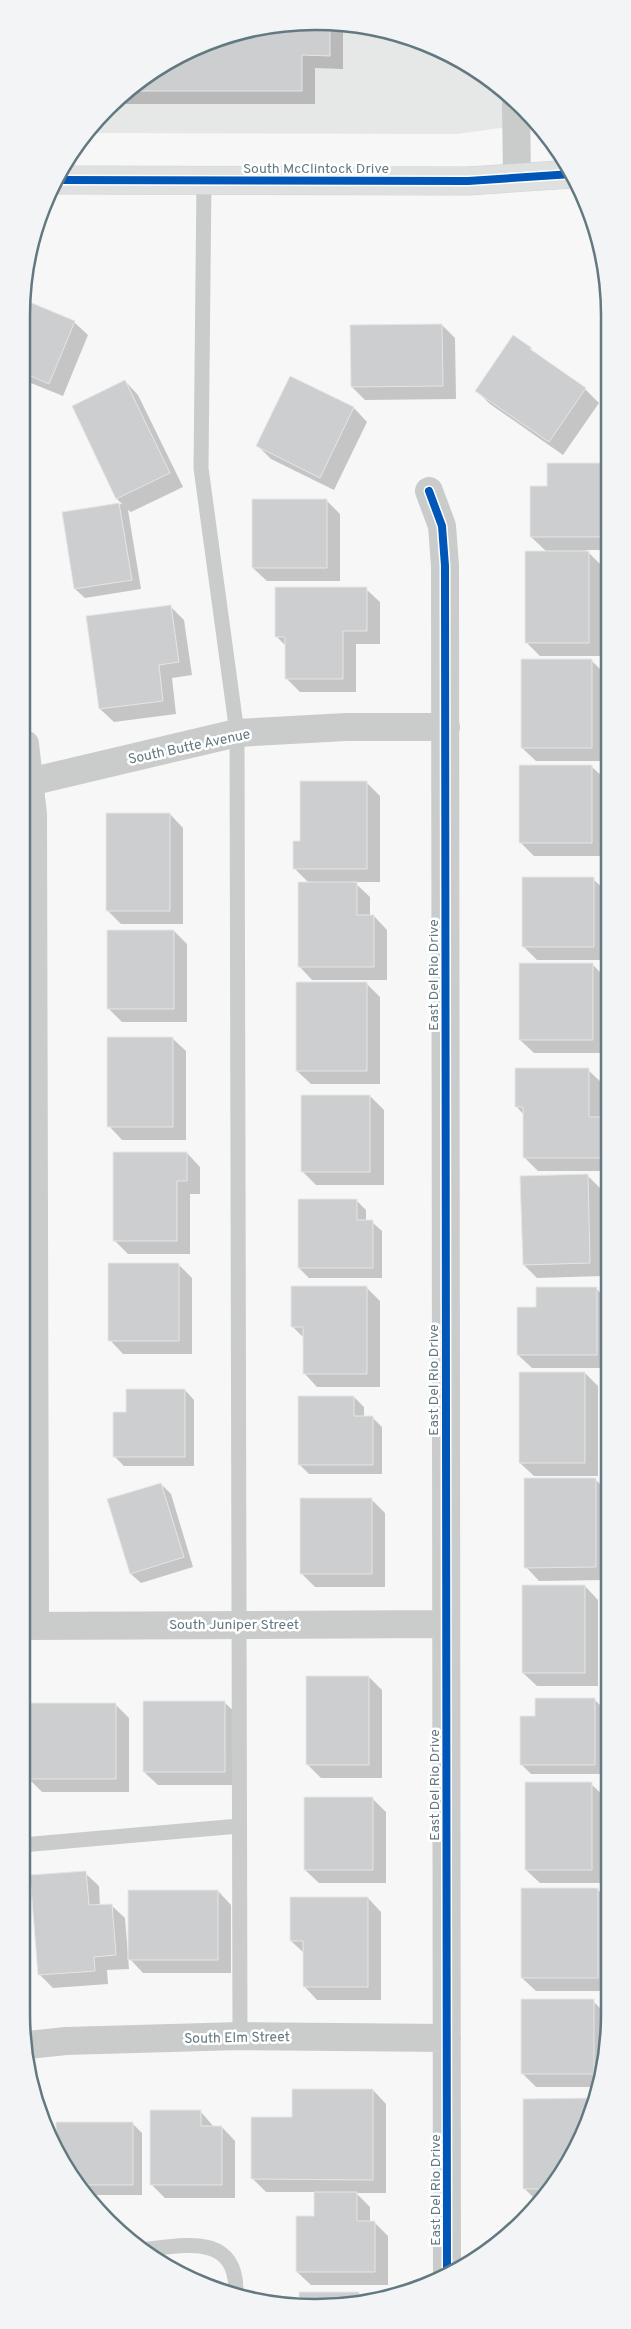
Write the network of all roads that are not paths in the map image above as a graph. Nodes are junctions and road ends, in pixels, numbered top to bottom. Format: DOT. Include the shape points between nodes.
graph roads {
  1 [pos="516,113"];
  2 [pos="564,174"];
  3 [pos="517,177"];
  4 [pos="64,180"];
  5 [pos="204,180"];
  6 [pos="429,491"];
  7 [pos="446,727"];
  8 [pos="237,733"];
  9 [pos="30,783"];
  10 [pos="30,795"];
  11 [pos="30,1301"];
  12 [pos="240,1624"];
  13 [pos="446,1624"];
  14 [pos="30,1626"];
  15 [pos="239,1826"];
  16 [pos="30,1843"];
  17 [pos="240,2036"];
  18 [pos="447,2038"];
  19 [pos="32,2046"];
  20 [pos="153,2248"];
  21 [pos="447,2267"];
  22 [pos="235,2287"];
  1 -- 3 [label="street"];
  2 -- 3 [label="main road, South McClintock Drive"];
  3 -- 5 [label="main road, South McClintock Drive" via="468,181"];
  4 -- 5 [label="main road, South McClintock Drive"];
  5 -- 8 [label="lane" via="201,468"];
  6 -- 7 [label="street, East Del Rio Drive" via="442,526 444,547"];
  7 -- 8 [label="street, South Butte Avenue" via="346,727"];
  7 -- 13 [label="street, East Del Rio Drive"];
  8 -- 9 [label="street, South Butte Avenue"];
  8 -- 12 [label="lane"];
  10 -- 11 [label="street" via="33,814"];
  12 -- 13 [label="street, South Juniper Street"];
  12 -- 14 [label="street, South Juniper Street"];
  12 -- 15 [label="lane"];
  13 -- 18 [label="street, East Del Rio Drive"];
  15 -- 16 [label="lane"];
  15 -- 17 [label="lane"];
  17 -- 18 [label="street, South Elm Street"];
  17 -- 19 [label="street, South Elm Street"];
  18 -- 21 [label="street, East Del Rio Drive"];
  20 -- 22 [label="lane" via="196,2244 210,2246 223,2255 232,2269"];
}
